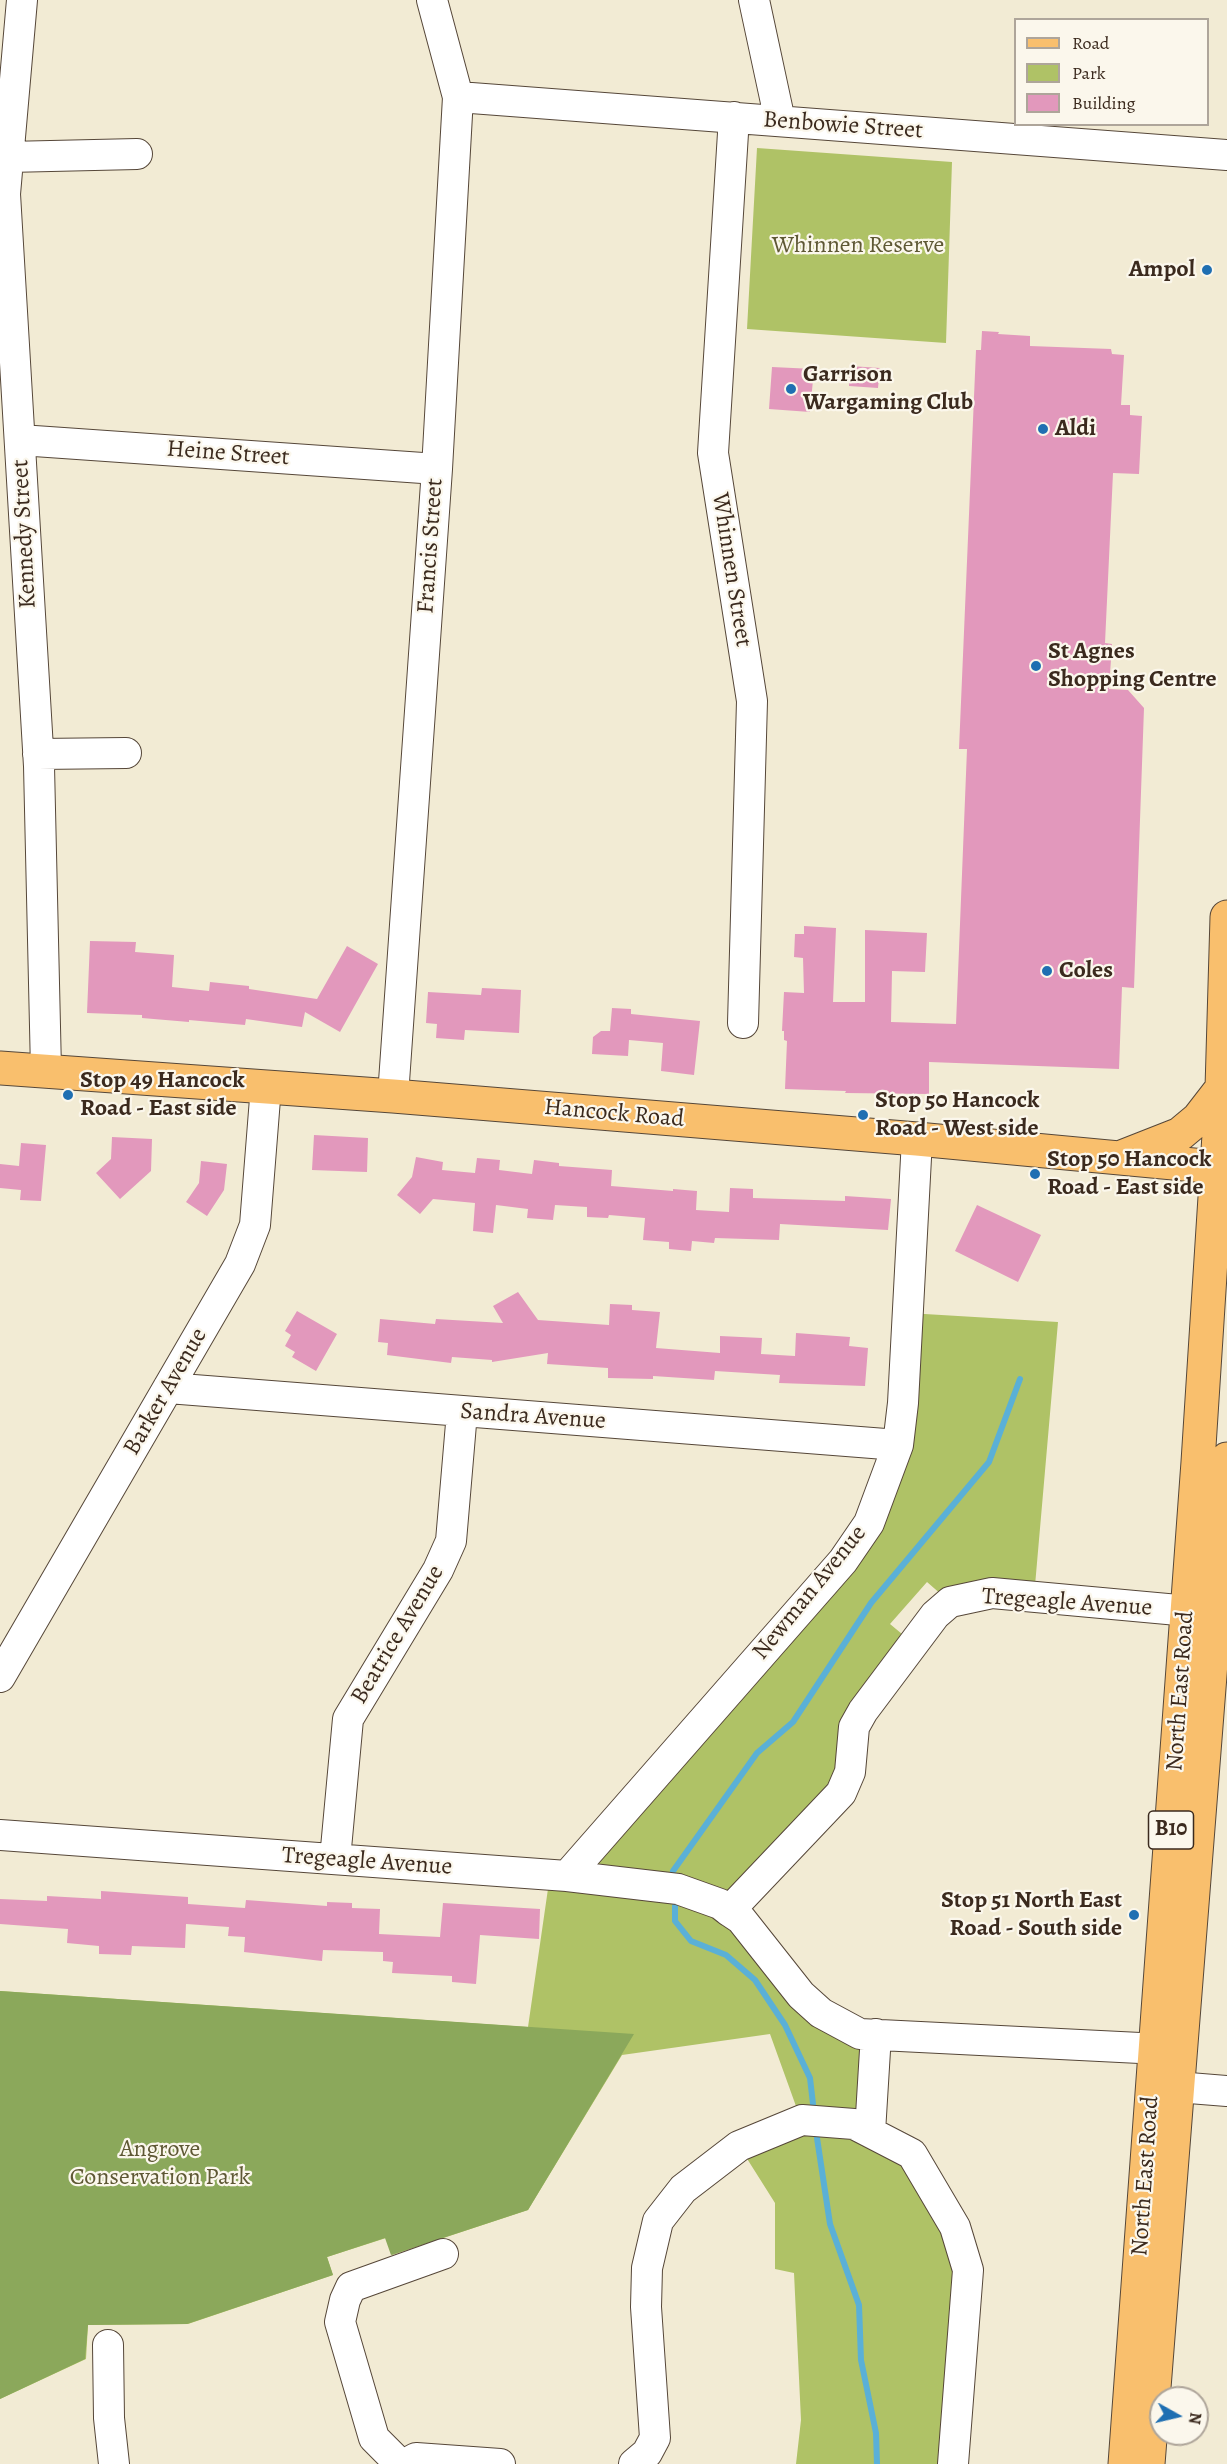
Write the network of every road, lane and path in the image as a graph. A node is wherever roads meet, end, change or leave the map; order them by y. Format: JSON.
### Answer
{"nodes":[{"id":1,"x":432,"y":0,"type":"edge"},
{"id":2,"x":754,"y":0,"type":"edge"},
{"id":3,"x":14,"y":10,"type":"edge"},
{"id":4,"x":458,"y":97,"type":"junction"},
{"id":5,"x":734,"y":117,"type":"junction"},
{"id":6,"x":780,"y":121,"type":"junction"},
{"id":7,"x":137,"y":154,"type":"dead end"},
{"id":8,"x":1227,"y":155,"type":"edge"},
{"id":9,"x":8,"y":157,"type":"junction"},
{"id":10,"x":20,"y":440,"type":"junction"},
{"id":11,"x":437,"y":469,"type":"junction"},
{"id":12,"x":126,"y":753,"type":"dead end"},
{"id":13,"x":38,"y":754,"type":"junction"},
{"id":14,"x":1227,"y":918,"type":"edge"},
{"id":15,"x":743,"y":1023,"type":"dead end"},
{"id":16,"x":0,"y":1068,"type":"edge"},
{"id":17,"x":46,"y":1070,"type":"junction"},
{"id":18,"x":266,"y":1086,"type":"junction"},
{"id":19,"x":1221,"y":1088,"type":"junction"},
{"id":20,"x":393,"y":1096,"type":"junction"},
{"id":21,"x":917,"y":1139,"type":"junction"},
{"id":22,"x":1114,"y":1159,"type":"junction"},
{"id":23,"x":1222,"y":1168,"type":"edge"},
{"id":24,"x":168,"y":1388,"type":"junction"},
{"id":25,"x":462,"y":1412,"type":"junction"},
{"id":26,"x":898,"y":1445,"type":"junction"},
{"id":27,"x":1220,"y":1462,"type":"edge"},
{"id":28,"x":1200,"y":1612,"type":"junction"},
{"id":29,"x":0,"y":1677,"type":"edge"},
{"id":30,"x":0,"y":1835,"type":"edge"},
{"id":31,"x":334,"y":1859,"type":"junction"},
{"id":32,"x":567,"y":1876,"type":"junction"},
{"id":33,"x":729,"y":1911,"type":"junction"},
{"id":34,"x":876,"y":2034,"type":"junction"},
{"id":35,"x":1167,"y":2050,"type":"junction"},
{"id":36,"x":1165,"y":2086,"type":"junction"},
{"id":37,"x":1227,"y":2091,"type":"edge"},
{"id":38,"x":870,"y":2132,"type":"junction"},
{"id":39,"x":443,"y":2253,"type":"dead end"},
{"id":40,"x":108,"y":2345,"type":"dead end"},
{"id":41,"x":644,"y":2460,"type":"edge"},
{"id":42,"x":114,"y":2464,"type":"edge"},
{"id":43,"x":402,"y":2464,"type":"edge"},
{"id":44,"x":500,"y":2464,"type":"edge"},
{"id":45,"x":953,"y":2464,"type":"edge"},
{"id":46,"x":1125,"y":2464,"type":"edge"},
{"id":47,"x":1148,"y":2464,"type":"edge"}],
"edges":[{"from":1,"to":4,"type":"street","name":"Francis Street"},
{"from":2,"to":6,"type":"street"},
{"from":3,"to":9,"type":"street","name":"Kennedy Street"},
{"from":4,"to":5,"type":"street","name":"Benbowie Street"},
{"from":4,"to":11,"type":"street","name":"Francis Street"},
{"from":5,"to":6,"type":"street","name":"Benbowie Street"},
{"from":5,"to":15,"type":"street","name":"Whinnen Street"},
{"from":6,"to":8,"type":"street","name":"Benbowie Street"},
{"from":7,"to":9,"type":"street"},
{"from":9,"to":10,"type":"street","name":"Kennedy Street"},
{"from":10,"to":11,"type":"street","name":"Heine Street"},
{"from":10,"to":13,"type":"street","name":"Kennedy Street"},
{"from":11,"to":20,"type":"street","name":"Francis Street"},
{"from":12,"to":13,"type":"street"},
{"from":13,"to":17,"type":"street","name":"Kennedy Street"},
{"from":14,"to":19,"type":"main road","name":"North East Road"},
{"from":16,"to":17,"type":"main road","name":"Hancock Road"},
{"from":17,"to":18,"type":"main road","name":"Hancock Road"},
{"from":18,"to":20,"type":"main road","name":"Hancock Road"},
{"from":18,"to":24,"type":"street","name":"Barker Avenue"},
{"from":19,"to":22,"type":"main road"},
{"from":19,"to":23,"type":"main road","name":"North East Road"},
{"from":20,"to":21,"type":"main road","name":"Hancock Road"},
{"from":21,"to":22,"type":"main road","name":"Hancock Road"},
{"from":21,"to":26,"type":"street","name":"Newman Avenue"},
{"from":22,"to":23,"type":"main road","name":"Hancock Road"},
{"from":23,"to":27,"type":"main road","name":"North East Road","number":"B10"},
{"from":24,"to":25,"type":"street","name":"Sandra Avenue"},
{"from":24,"to":29,"type":"street","name":"Barker Avenue"},
{"from":25,"to":26,"type":"street","name":"Sandra Avenue"},
{"from":25,"to":31,"type":"street","name":"Beatrice Avenue"},
{"from":26,"to":32,"type":"street","name":"Newman Avenue"},
{"from":27,"to":28,"type":"main road","name":"North East Road","number":"B10"},
{"from":28,"to":33,"type":"street","name":"Tregeagle Avenue"},
{"from":28,"to":35,"type":"main road","name":"North East Road","number":"B10"},
{"from":30,"to":31,"type":"street","name":"Tregeagle Avenue"},
{"from":31,"to":32,"type":"street","name":"Tregeagle Avenue"},
{"from":32,"to":33,"type":"street","name":"Tregeagle Avenue"},
{"from":33,"to":34,"type":"street","name":"Tregeagle Avenue"},
{"from":34,"to":35,"type":"street","name":"Tregeagle Avenue"},
{"from":34,"to":38,"type":"street"},
{"from":35,"to":36,"type":"main road","name":"North East Road","number":"B10"},
{"from":36,"to":37,"type":"street"},
{"from":36,"to":46,"type":"main road","name":"North East Road","number":"B10"},
{"from":36,"to":47,"type":"main road","name":"North East Road","number":"B10"},
{"from":38,"to":41,"type":"street"},
{"from":38,"to":45,"type":"street"},
{"from":39,"to":43,"type":"street"},
{"from":40,"to":42,"type":"street"},
{"from":43,"to":44,"type":"street"}]}
